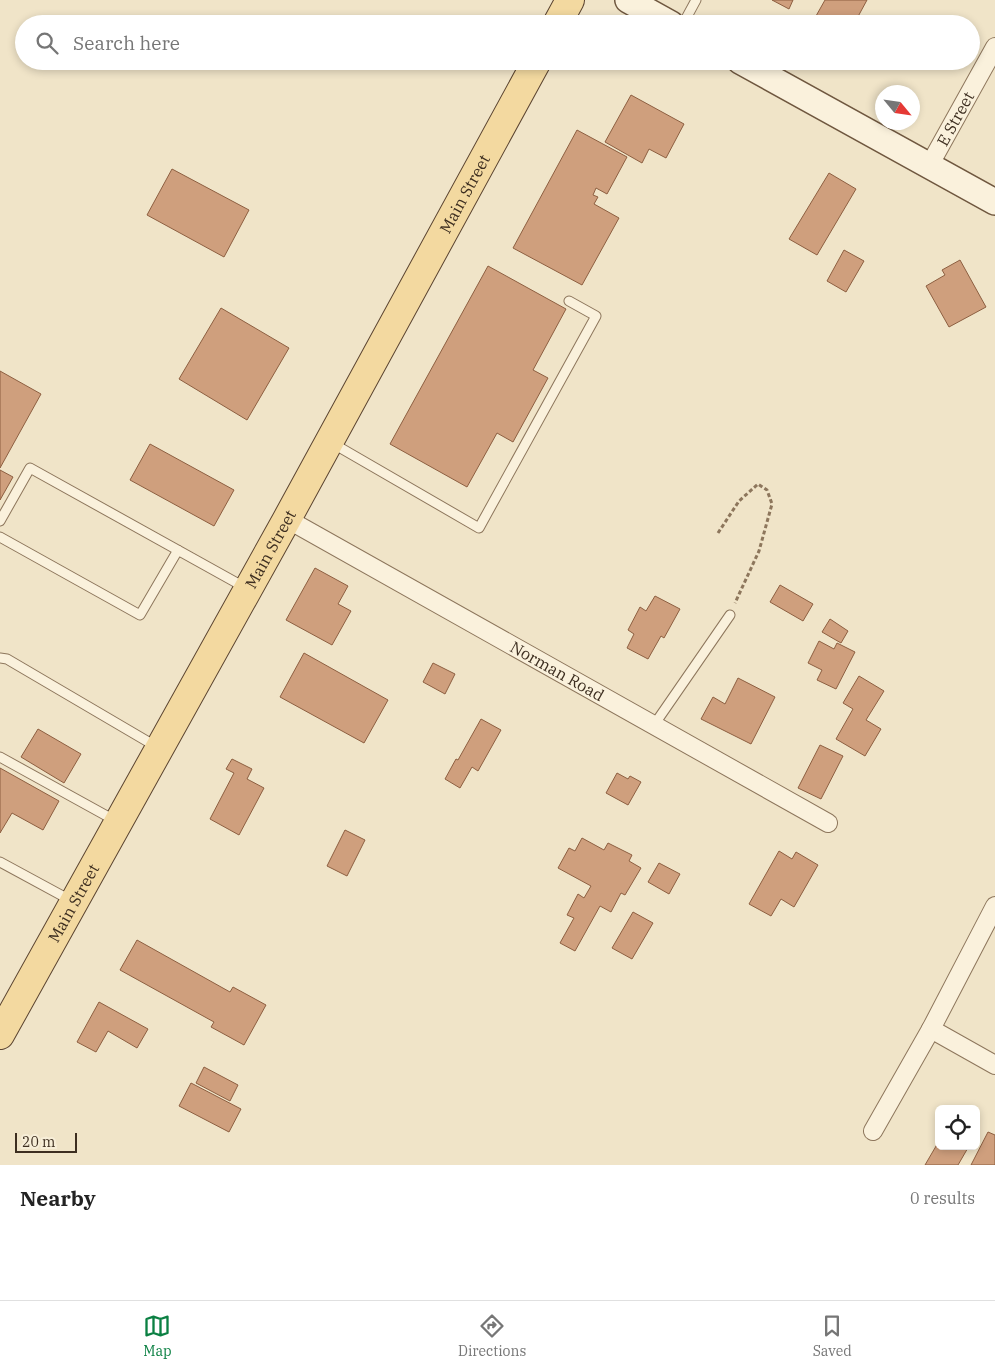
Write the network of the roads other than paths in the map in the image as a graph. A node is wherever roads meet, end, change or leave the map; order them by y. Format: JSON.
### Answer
{"nodes":[{"id":1,"x":570,"y":0,"type":"edge"},
{"id":2,"x":628,"y":0,"type":"edge"},
{"id":3,"x":696,"y":0,"type":"edge"},
{"id":4,"x":562,"y":15,"type":"edge"},
{"id":5,"x":655,"y":15,"type":"edge"},
{"id":6,"x":688,"y":15,"type":"edge"},
{"id":7,"x":995,"y":47,"type":"edge"},
{"id":8,"x":532,"y":70,"type":"edge"},
{"id":9,"x":756,"y":70,"type":"edge"},
{"id":10,"x":929,"y":166,"type":"junction"},
{"id":11,"x":995,"y":202,"type":"edge"},
{"id":12,"x":569,"y":301,"type":"dead end"},
{"id":13,"x":330,"y":442,"type":"junction"},
{"id":14,"x":287,"y":520,"type":"junction"},
{"id":15,"x":0,"y":521,"type":"edge"},
{"id":16,"x":0,"y":537,"type":"edge"},
{"id":17,"x":178,"y":550,"type":"junction"},
{"id":18,"x":248,"y":590,"type":"junction"},
{"id":19,"x":730,"y":615,"type":"road end"},
{"id":20,"x":0,"y":658,"type":"edge"},
{"id":21,"x":654,"y":725,"type":"junction"},
{"id":22,"x":160,"y":748,"type":"junction"},
{"id":23,"x":0,"y":757,"type":"edge"},
{"id":24,"x":119,"y":822,"type":"junction"},
{"id":25,"x":828,"y":823,"type":"dead end"},
{"id":26,"x":0,"y":862,"type":"edge"},
{"id":27,"x":74,"y":902,"type":"junction"},
{"id":28,"x":995,"y":906,"type":"edge"},
{"id":29,"x":931,"y":1029,"type":"junction"},
{"id":30,"x":0,"y":1035,"type":"edge"},
{"id":31,"x":995,"y":1065,"type":"edge"},
{"id":32,"x":873,"y":1132,"type":"dead end"}],
"edges":[{"from":1,"to":4,"type":"main road"},
{"from":2,"to":5,"type":"street"},
{"from":3,"to":6,"type":"lane"},
{"from":7,"to":10,"type":"street","name":"E Street"},
{"from":8,"to":13,"type":"main road","name":"Main Street"},
{"from":9,"to":10,"type":"street"},
{"from":10,"to":11,"type":"street"},
{"from":12,"to":13,"type":"lane"},
{"from":13,"to":14,"type":"main road","name":"Main Street"},
{"from":14,"to":18,"type":"main road","name":"Main Street"},
{"from":14,"to":21,"type":"street","name":"Norman Road"},
{"from":15,"to":17,"type":"lane"},
{"from":16,"to":17,"type":"lane"},
{"from":17,"to":18,"type":"lane"},
{"from":18,"to":22,"type":"main road","name":"Main Street"},
{"from":19,"to":21,"type":"lane"},
{"from":20,"to":22,"type":"lane"},
{"from":21,"to":25,"type":"street","name":"Norman Road"},
{"from":22,"to":24,"type":"main road","name":"Main Street"},
{"from":23,"to":24,"type":"lane"},
{"from":24,"to":27,"type":"main road","name":"Main Street"},
{"from":26,"to":27,"type":"lane"},
{"from":27,"to":30,"type":"main road","name":"Main Street"},
{"from":28,"to":29,"type":"street"},
{"from":29,"to":31,"type":"street"},
{"from":29,"to":32,"type":"street"}]}
